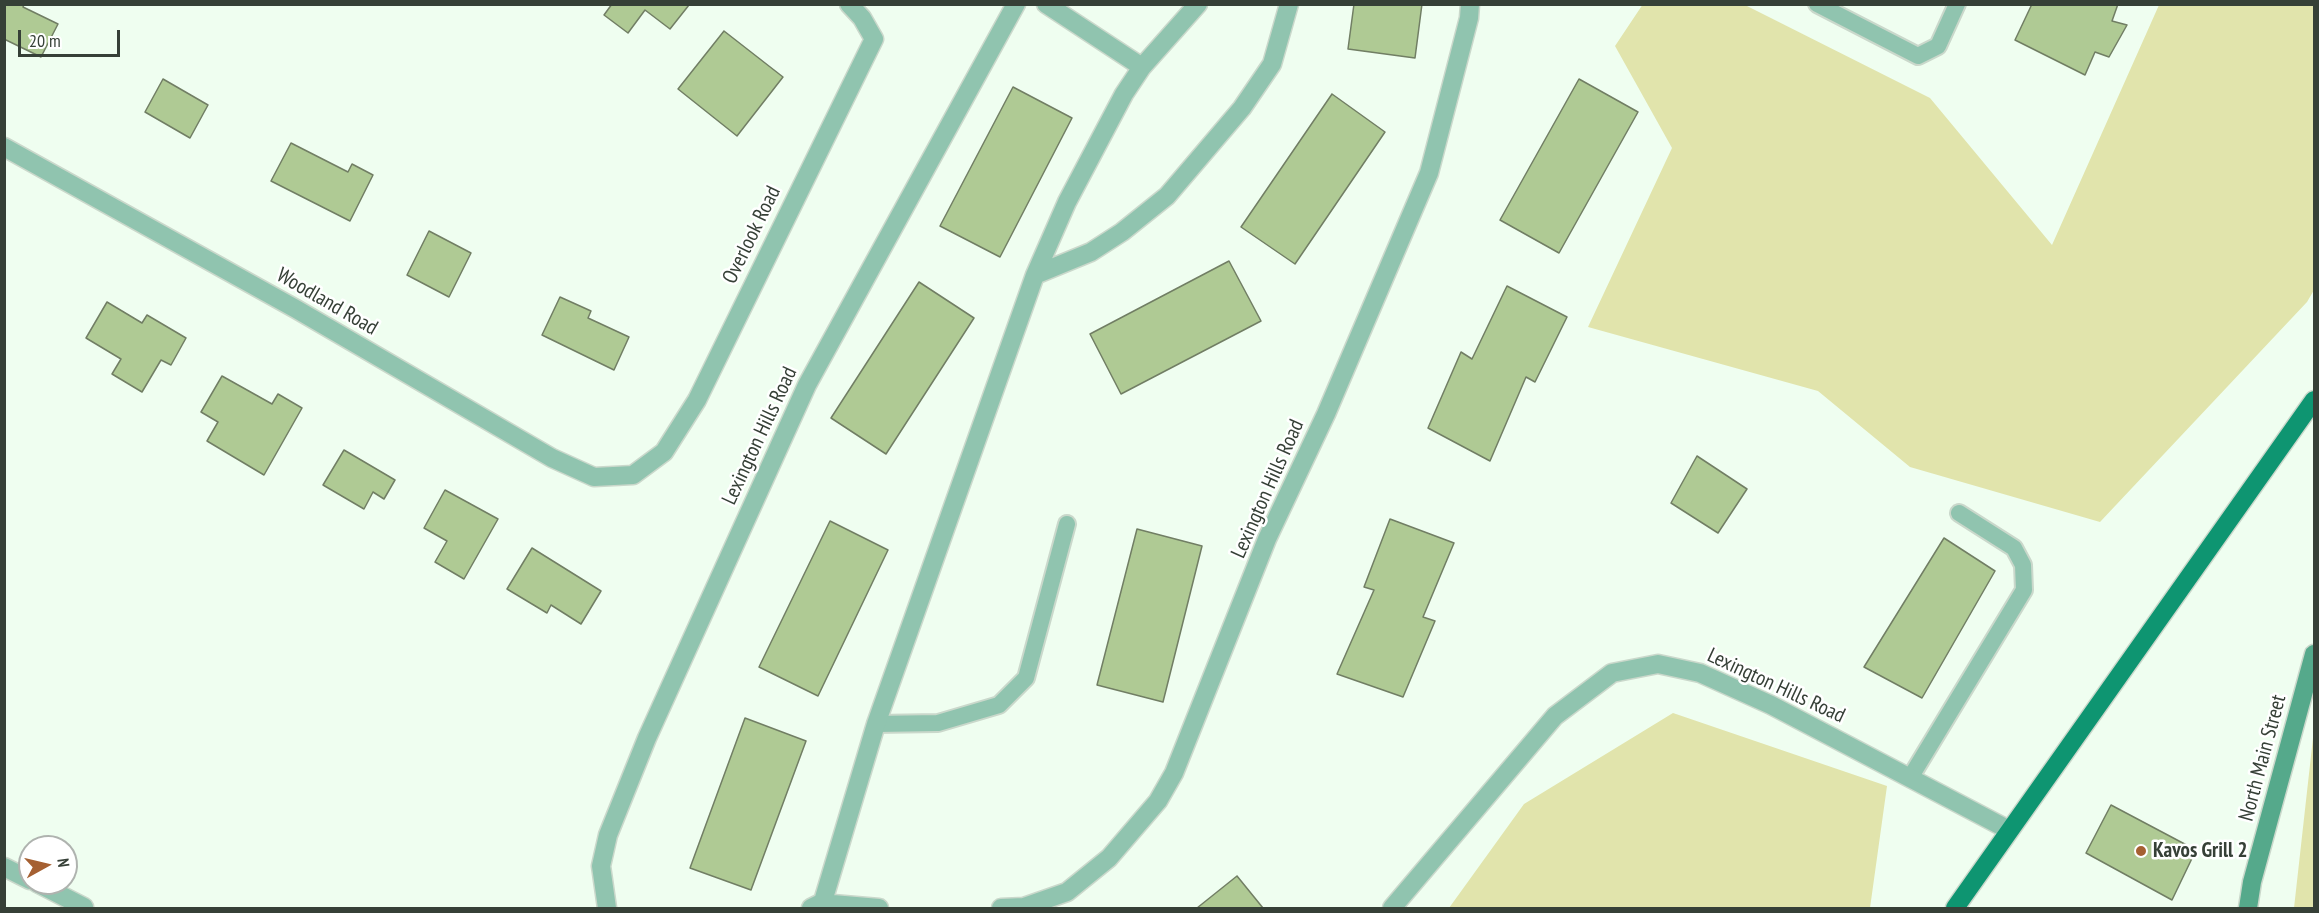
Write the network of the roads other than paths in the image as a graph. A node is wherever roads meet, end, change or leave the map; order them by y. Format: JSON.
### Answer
{"nodes":[{"id":1,"x":849,"y":4,"type":"edge"},
{"id":2,"x":1016,"y":4,"type":"edge"},
{"id":3,"x":1046,"y":4,"type":"edge"},
{"id":4,"x":1198,"y":4,"type":"edge"},
{"id":5,"x":1289,"y":4,"type":"edge"},
{"id":6,"x":1470,"y":4,"type":"edge"},
{"id":7,"x":1817,"y":4,"type":"edge"},
{"id":8,"x":1957,"y":4,"type":"edge"},
{"id":9,"x":1142,"y":67,"type":"junction"},
{"id":10,"x":4,"y":147,"type":"edge"},
{"id":11,"x":1035,"y":275,"type":"junction"},
{"id":12,"x":2314,"y":400,"type":"edge"},
{"id":13,"x":633,"y":475,"type":"joint"},
{"id":14,"x":1959,"y":513,"type":"dead end"},
{"id":15,"x":1067,"y":524,"type":"dead end"},
{"id":16,"x":2314,"y":654,"type":"edge"},
{"id":17,"x":876,"y":724,"type":"junction"},
{"id":18,"x":1910,"y":778,"type":"junction"},
{"id":19,"x":2009,"y":830,"type":"junction"},
{"id":20,"x":4,"y":867,"type":"edge"},
{"id":21,"x":18,"y":874,"type":"edge"},
{"id":22,"x":60,"y":895,"type":"edge"},
{"id":23,"x":84,"y":907,"type":"edge"},
{"id":24,"x":817,"y":907,"type":"edge"},
{"id":25,"x":607,"y":909,"type":"edge"},
{"id":26,"x":879,"y":909,"type":"edge"},
{"id":27,"x":1001,"y":909,"type":"edge"},
{"id":28,"x":1392,"y":909,"type":"edge"},
{"id":29,"x":1955,"y":909,"type":"edge"},
{"id":30,"x":2248,"y":909,"type":"edge"}],
"edges":[{"from":1,"to":13,"type":"street","name":"Overlook Road"},
{"from":2,"to":25,"type":"street","name":"Lexington Hills Road"},
{"from":3,"to":9,"type":"street"},
{"from":4,"to":9,"type":"street"},
{"from":5,"to":11,"type":"street"},
{"from":6,"to":27,"type":"street","name":"Lexington Hills Road"},
{"from":7,"to":8,"type":"lane"},
{"from":9,"to":11,"type":"street"},
{"from":10,"to":13,"type":"street","name":"Woodland Road"},
{"from":11,"to":17,"type":"street"},
{"from":12,"to":19,"type":"main road"},
{"from":14,"to":18,"type":"lane"},
{"from":15,"to":17,"type":"lane"},
{"from":16,"to":30,"type":"street","name":"North Main Street"},
{"from":17,"to":24,"type":"street"},
{"from":18,"to":19,"type":"street","name":"Lexington Hills Road"},
{"from":18,"to":28,"type":"street","name":"Lexington Hills Road"},
{"from":19,"to":29,"type":"main road"},
{"from":20,"to":21,"type":"street"},
{"from":22,"to":23,"type":"street"},
{"from":24,"to":26,"type":"street"}]}
